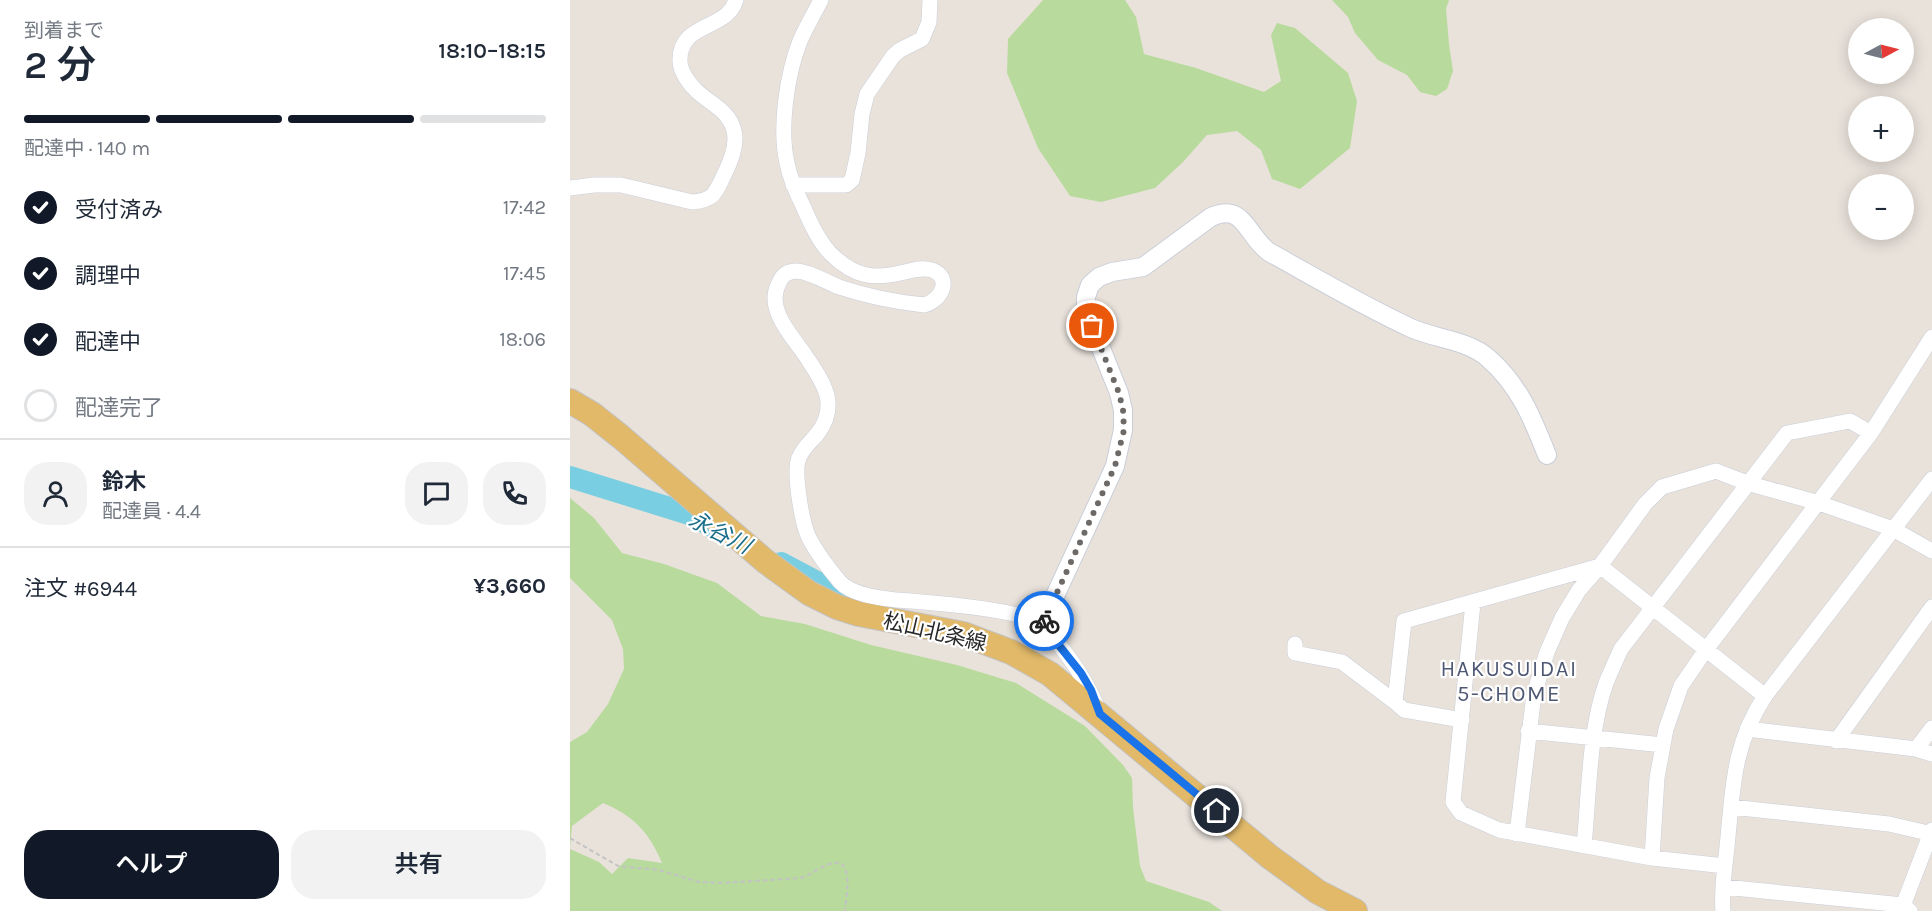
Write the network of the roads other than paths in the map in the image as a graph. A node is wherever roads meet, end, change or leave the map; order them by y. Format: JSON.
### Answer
{"nodes":[{"id":1,"x":736,"y":0,"type":"edge"},
{"id":2,"x":821,"y":0,"type":"edge"},
{"id":3,"x":930,"y":0,"type":"edge"},
{"id":4,"x":794,"y":185,"type":"junction"},
{"id":5,"x":570,"y":188,"type":"edge"},
{"id":6,"x":1931,"y":341,"type":"edge"},
{"id":7,"x":570,"y":402,"type":"edge"},
{"id":8,"x":1871,"y":433,"type":"junction"},
{"id":9,"x":1547,"y":455,"type":"dead end"},
{"id":10,"x":1932,"y":479,"type":"edge"},
{"id":11,"x":1747,"y":483,"type":"junction"},
{"id":12,"x":1819,"y":503,"type":"junction"},
{"id":13,"x":1893,"y":529,"type":"junction"},
{"id":14,"x":1932,"y":551,"type":"edge"},
{"id":15,"x":1600,"y":566,"type":"junction"},
{"id":16,"x":1473,"y":603,"type":"junction"},
{"id":17,"x":1653,"y":606,"type":"junction"},
{"id":18,"x":1932,"y":607,"type":"edge"},
{"id":19,"x":1042,"y":624,"type":"junction"},
{"id":20,"x":1295,"y":644,"type":"dead end"},
{"id":21,"x":1705,"y":651,"type":"junction"},
{"id":22,"x":1765,"y":696,"type":"junction"},
{"id":23,"x":1395,"y":702,"type":"junction"},
{"id":24,"x":1100,"y":714,"type":"junction"},
{"id":25,"x":1462,"y":720,"type":"junction"},
{"id":26,"x":1932,"y":728,"type":"edge"},
{"id":27,"x":1747,"y":729,"type":"junction"},
{"id":28,"x":1528,"y":731,"type":"junction"},
{"id":29,"x":1595,"y":738,"type":"junction"},
{"id":30,"x":1836,"y":741,"type":"junction"},
{"id":31,"x":1663,"y":745,"type":"junction"},
{"id":32,"x":1916,"y":749,"type":"junction"},
{"id":33,"x":1932,"y":754,"type":"edge"},
{"id":34,"x":1731,"y":807,"type":"junction"},
{"id":35,"x":1932,"y":832,"type":"edge"},
{"id":36,"x":1517,"y":834,"type":"junction"},
{"id":37,"x":1584,"y":846,"type":"junction"},
{"id":38,"x":1652,"y":858,"type":"junction"},
{"id":39,"x":1725,"y":866,"type":"junction"},
{"id":40,"x":1724,"y":887,"type":"junction"},
{"id":41,"x":1905,"y":909,"type":"edge"},
{"id":42,"x":1355,"y":911,"type":"edge"},
{"id":43,"x":1723,"y":911,"type":"edge"}],
"edges":[{"from":1,"to":5,"type":"street"},
{"from":2,"to":4,"type":"street"},
{"from":3,"to":4,"type":"street"},
{"from":4,"to":19,"type":"street"},
{"from":6,"to":8,"type":"street"},
{"from":7,"to":24,"type":"main road","name":"松山北条線"},
{"from":8,"to":11,"type":"street"},
{"from":8,"to":12,"type":"street"},
{"from":9,"to":19,"type":"street"},
{"from":10,"to":13,"type":"street"},
{"from":11,"to":12,"type":"street"},
{"from":11,"to":15,"type":"street"},
{"from":11,"to":17,"type":"street"},
{"from":12,"to":13,"type":"street"},
{"from":12,"to":21,"type":"street"},
{"from":13,"to":14,"type":"street"},
{"from":13,"to":22,"type":"street"},
{"from":15,"to":16,"type":"street"},
{"from":15,"to":17,"type":"street"},
{"from":15,"to":28,"type":"street"},
{"from":16,"to":23,"type":"street"},
{"from":16,"to":25,"type":"street"},
{"from":17,"to":21,"type":"street"},
{"from":17,"to":29,"type":"street"},
{"from":18,"to":30,"type":"street"},
{"from":19,"to":24,"type":"street"},
{"from":20,"to":23,"type":"street"},
{"from":21,"to":22,"type":"street"},
{"from":21,"to":31,"type":"street"},
{"from":22,"to":27,"type":"street"},
{"from":23,"to":25,"type":"street"},
{"from":24,"to":42,"type":"main road","name":"松山北条線"},
{"from":25,"to":36,"type":"street"},
{"from":26,"to":32,"type":"street"},
{"from":27,"to":30,"type":"street"},
{"from":27,"to":34,"type":"street"},
{"from":28,"to":29,"type":"street"},
{"from":28,"to":36,"type":"street"},
{"from":29,"to":31,"type":"street"},
{"from":29,"to":37,"type":"street"},
{"from":30,"to":32,"type":"street"},
{"from":31,"to":38,"type":"street"},
{"from":32,"to":33,"type":"street"},
{"from":34,"to":35,"type":"street"},
{"from":34,"to":39,"type":"street"},
{"from":35,"to":41,"type":"street"},
{"from":36,"to":37,"type":"street"},
{"from":37,"to":38,"type":"street"},
{"from":38,"to":39,"type":"street"},
{"from":39,"to":40,"type":"street"},
{"from":40,"to":41,"type":"street"},
{"from":40,"to":43,"type":"street"}]}
